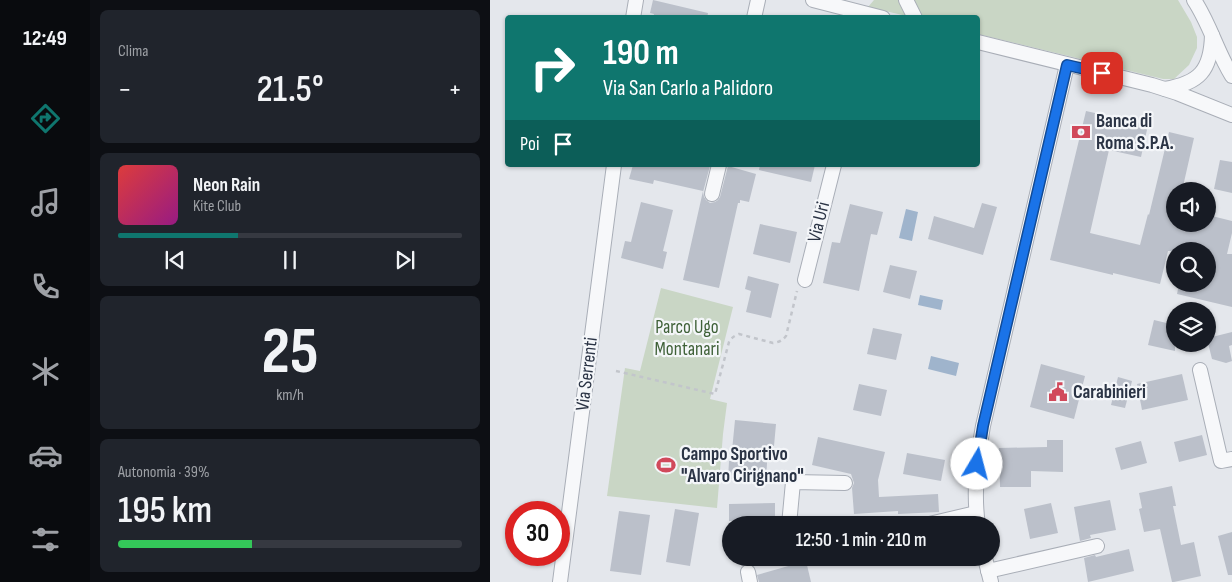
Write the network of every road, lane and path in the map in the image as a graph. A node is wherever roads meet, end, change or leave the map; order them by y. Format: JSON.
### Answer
{"nodes":[{"id":1,"x":636,"y":0,"type":"edge"},
{"id":2,"x":758,"y":0,"type":"edge"},
{"id":3,"x":813,"y":0,"type":"edge"},
{"id":4,"x":855,"y":0,"type":"edge"},
{"id":5,"x":906,"y":0,"type":"edge"},
{"id":6,"x":1194,"y":0,"type":"edge"},
{"id":7,"x":841,"y":7,"type":"junction"},
{"id":8,"x":634,"y":15,"type":"edge"},
{"id":9,"x":755,"y":15,"type":"edge"},
{"id":10,"x":871,"y":15,"type":"edge"},
{"id":11,"x":914,"y":15,"type":"edge"},
{"id":12,"x":1212,"y":34,"type":"junction"},
{"id":13,"x":980,"y":43,"type":"edge"},
{"id":14,"x":1067,"y":65,"type":"junction"},
{"id":15,"x":1232,"y":76,"type":"edge"},
{"id":16,"x":1164,"y":89,"type":"junction"},
{"id":17,"x":1232,"y":115,"type":"edge"},
{"id":18,"x":614,"y":167,"type":"edge"},
{"id":19,"x":719,"y":167,"type":"edge"},
{"id":20,"x":833,"y":167,"type":"edge"},
{"id":21,"x":712,"y":194,"type":"dead end"},
{"id":22,"x":805,"y":280,"type":"joint"},
{"id":23,"x":1200,"y":370,"type":"dead end"},
{"id":24,"x":616,"y":371,"type":"dead end"},
{"id":25,"x":1232,"y":459,"type":"edge"},
{"id":26,"x":845,"y":483,"type":"dead end"},
{"id":27,"x":789,"y":516,"type":"edge"},
{"id":28,"x":977,"y":516,"type":"edge"},
{"id":29,"x":1097,"y":546,"type":"dead end"},
{"id":30,"x":988,"y":570,"type":"edge"},
{"id":31,"x":560,"y":582,"type":"edge"}],
"edges":[{"from":1,"to":8,"type":"street"},
{"from":2,"to":9,"type":"street"},
{"from":3,"to":7,"type":"street"},
{"from":4,"to":7,"type":"street"},
{"from":5,"to":11,"type":"street"},
{"from":6,"to":12,"type":"street"},
{"from":7,"to":10,"type":"street"},
{"from":12,"to":15,"type":"street"},
{"from":12,"to":16,"type":"street"},
{"from":13,"to":14,"type":"street"},
{"from":14,"to":16,"type":"street"},
{"from":14,"to":28,"type":"street"},
{"from":16,"to":17,"type":"street"},
{"from":18,"to":31,"type":"street","name":"Via Serrenti"},
{"from":19,"to":21,"type":"street"},
{"from":20,"to":22,"type":"street","name":"Via Uri"},
{"from":22,"to":24,"type":"path"},
{"from":23,"to":25,"type":"street"},
{"from":26,"to":27,"type":"street"},
{"from":29,"to":30,"type":"street"}]}
